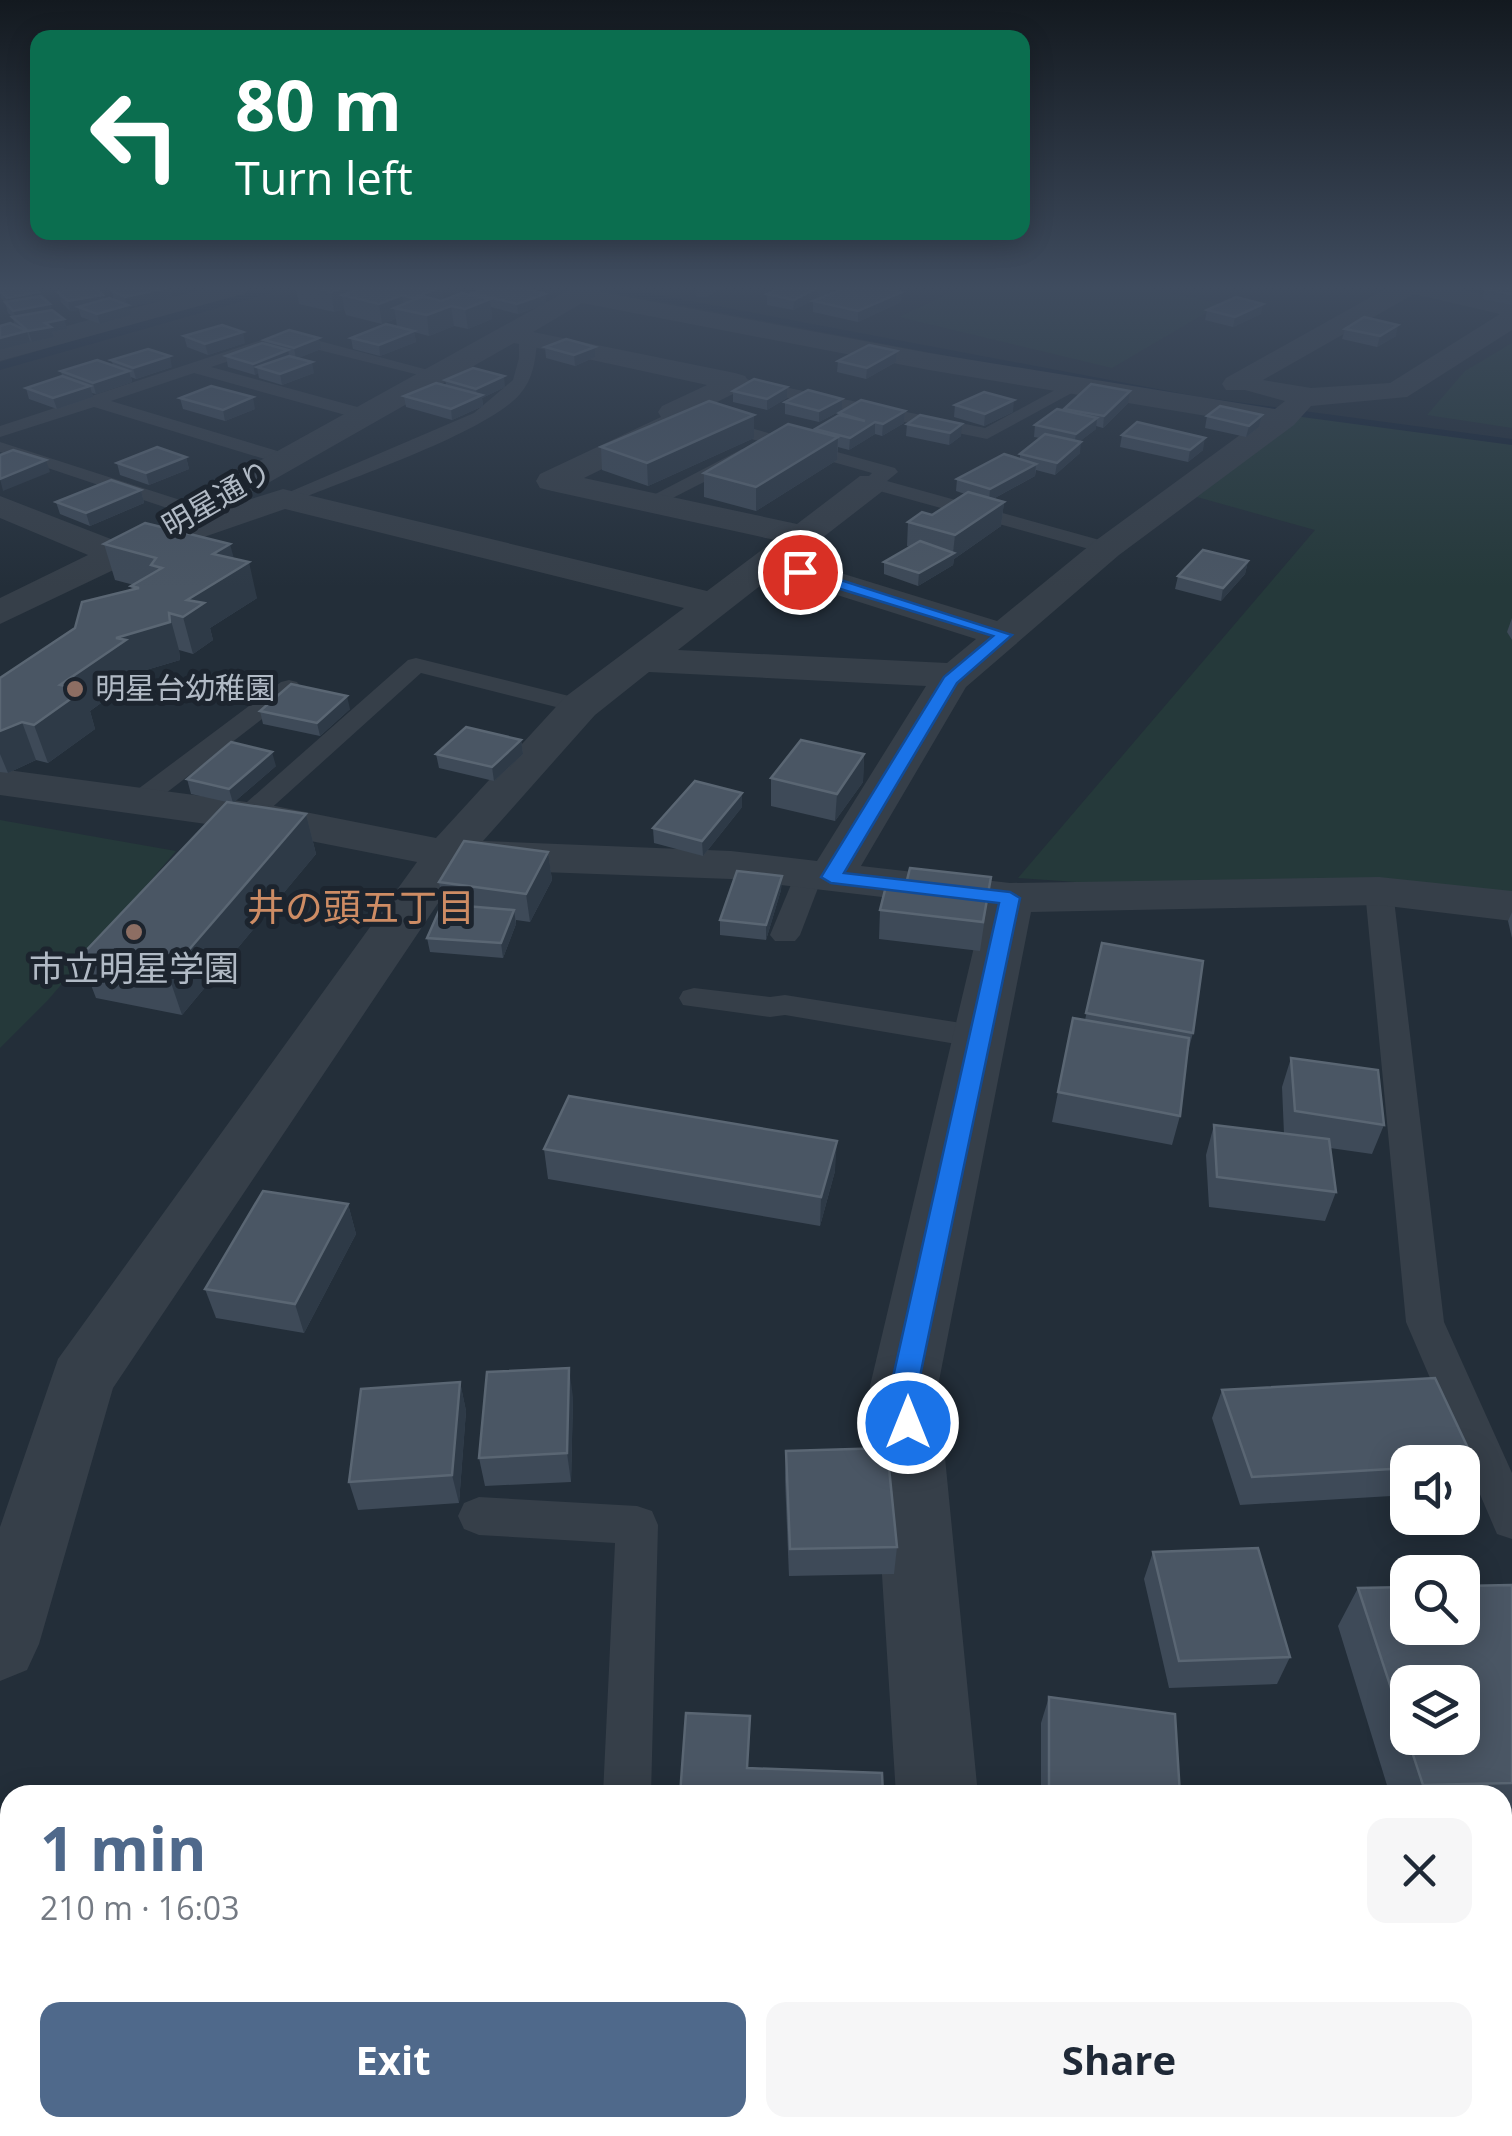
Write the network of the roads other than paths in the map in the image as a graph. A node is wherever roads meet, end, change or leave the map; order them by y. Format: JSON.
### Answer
{"nodes":[{"id":1,"x":134,"y":388,"type":"edge"},
{"id":2,"x":266,"y":388,"type":"edge"},
{"id":3,"x":412,"y":388,"type":"edge"},
{"id":4,"x":516,"y":388,"type":"edge"},
{"id":5,"x":723,"y":388,"type":"edge"},
{"id":6,"x":762,"y":388,"type":"edge"},
{"id":7,"x":1072,"y":388,"type":"joint"},
{"id":8,"x":1245,"y":388,"type":"edge"},
{"id":9,"x":1402,"y":388,"type":"edge"},
{"id":10,"x":94,"y":401,"type":"junction"},
{"id":11,"x":1296,"y":408,"type":"junction"},
{"id":12,"x":366,"y":415,"type":"junction"},
{"id":13,"x":687,"y":416,"type":"junction"},
{"id":14,"x":0,"y":432,"type":"edge"},
{"id":15,"x":772,"y":439,"type":"junction"},
{"id":16,"x":0,"y":446,"type":"edge"},
{"id":17,"x":284,"y":460,"type":"junction"},
{"id":18,"x":872,"y":483,"type":"junction"},
{"id":19,"x":283,"y":499,"type":"junction"},
{"id":20,"x":650,"y":502,"type":"junction"},
{"id":21,"x":0,"y":506,"type":"edge"},
{"id":22,"x":195,"y":511,"type":"junction"},
{"id":23,"x":801,"y":536,"type":"junction"},
{"id":24,"x":1107,"y":548,"type":"junction"},
{"id":25,"x":119,"y":555,"type":"junction"},
{"id":26,"x":766,"y":561,"type":"junction"},
{"id":27,"x":712,"y":604,"type":"junction"},
{"id":28,"x":0,"y":614,"type":"edge"},
{"id":29,"x":1004,"y":635,"type":"junction"},
{"id":30,"x":644,"y":660,"type":"junction"},
{"id":31,"x":956,"y":675,"type":"junction"},
{"id":32,"x":289,"y":687,"type":"edge"},
{"id":33,"x":580,"y":706,"type":"junction"},
{"id":34,"x":0,"y":782,"type":"edge"},
{"id":35,"x":139,"y":802,"type":"junction"},
{"id":36,"x":247,"y":816,"type":"junction"},
{"id":37,"x":446,"y":854,"type":"junction"},
{"id":38,"x":820,"y":876,"type":"junction"},
{"id":39,"x":1379,"y":892,"type":"junction"},
{"id":40,"x":1010,"y":898,"type":"junction"},
{"id":41,"x":1512,"y":906,"type":"edge"},
{"id":42,"x":785,"y":935,"type":"dead end"},
{"id":43,"x":694,"y":998,"type":"dead end"},
{"id":44,"x":980,"y":1037,"type":"junction"},
{"id":45,"x":479,"y":1516,"type":"dead end"},
{"id":46,"x":1512,"y":1520,"type":"edge"},
{"id":47,"x":0,"y":1644,"type":"edge"},
{"id":48,"x":627,"y":1785,"type":"edge"},
{"id":49,"x":936,"y":1785,"type":"edge"}],
"edges":[{"from":1,"to":10,"type":"lane"},
{"from":2,"to":12,"type":"lane"},
{"from":3,"to":12,"type":"street","name":"明星通り"},
{"from":4,"to":19,"type":"lane"},
{"from":5,"to":13,"type":"street"},
{"from":6,"to":7,"type":"lane"},
{"from":7,"to":11,"type":"street"},
{"from":8,"to":11,"type":"street"},
{"from":9,"to":11,"type":"street"},
{"from":10,"to":14,"type":"lane"},
{"from":10,"to":17,"type":"lane"},
{"from":11,"to":24,"type":"street"},
{"from":12,"to":17,"type":"street","name":"明星通り"},
{"from":13,"to":15,"type":"lane"},
{"from":13,"to":20,"type":"street"},
{"from":15,"to":18,"type":"lane"},
{"from":15,"to":20,"type":"lane"},
{"from":16,"to":22,"type":"lane"},
{"from":17,"to":22,"type":"street","name":"明星通り"},
{"from":18,"to":23,"type":"street"},
{"from":18,"to":24,"type":"lane"},
{"from":19,"to":25,"type":"street"},
{"from":19,"to":27,"type":"street"},
{"from":20,"to":23,"type":"street"},
{"from":21,"to":25,"type":"street"},
{"from":22,"to":25,"type":"street","name":"明星通り"},
{"from":23,"to":26,"type":"street"},
{"from":24,"to":29,"type":"street"},
{"from":25,"to":28,"type":"street","name":"明星通り"},
{"from":26,"to":27,"type":"street"},
{"from":26,"to":29,"type":"street"},
{"from":27,"to":30,"type":"street"},
{"from":29,"to":31,"type":"street"},
{"from":30,"to":31,"type":"street"},
{"from":30,"to":33,"type":"street"},
{"from":31,"to":38,"type":"street"},
{"from":32,"to":35,"type":"lane"},
{"from":33,"to":36,"type":"lane"},
{"from":33,"to":37,"type":"street"},
{"from":34,"to":35,"type":"street"},
{"from":35,"to":36,"type":"street"},
{"from":36,"to":37,"type":"street"},
{"from":37,"to":38,"type":"street"},
{"from":37,"to":47,"type":"street"},
{"from":38,"to":40,"type":"street"},
{"from":38,"to":42,"type":"lane"},
{"from":39,"to":40,"type":"street"},
{"from":39,"to":41,"type":"street"},
{"from":39,"to":46,"type":"lane"},
{"from":40,"to":44,"type":"street"},
{"from":43,"to":44,"type":"lane"},
{"from":44,"to":49,"type":"street"},
{"from":45,"to":48,"type":"lane"}]}
